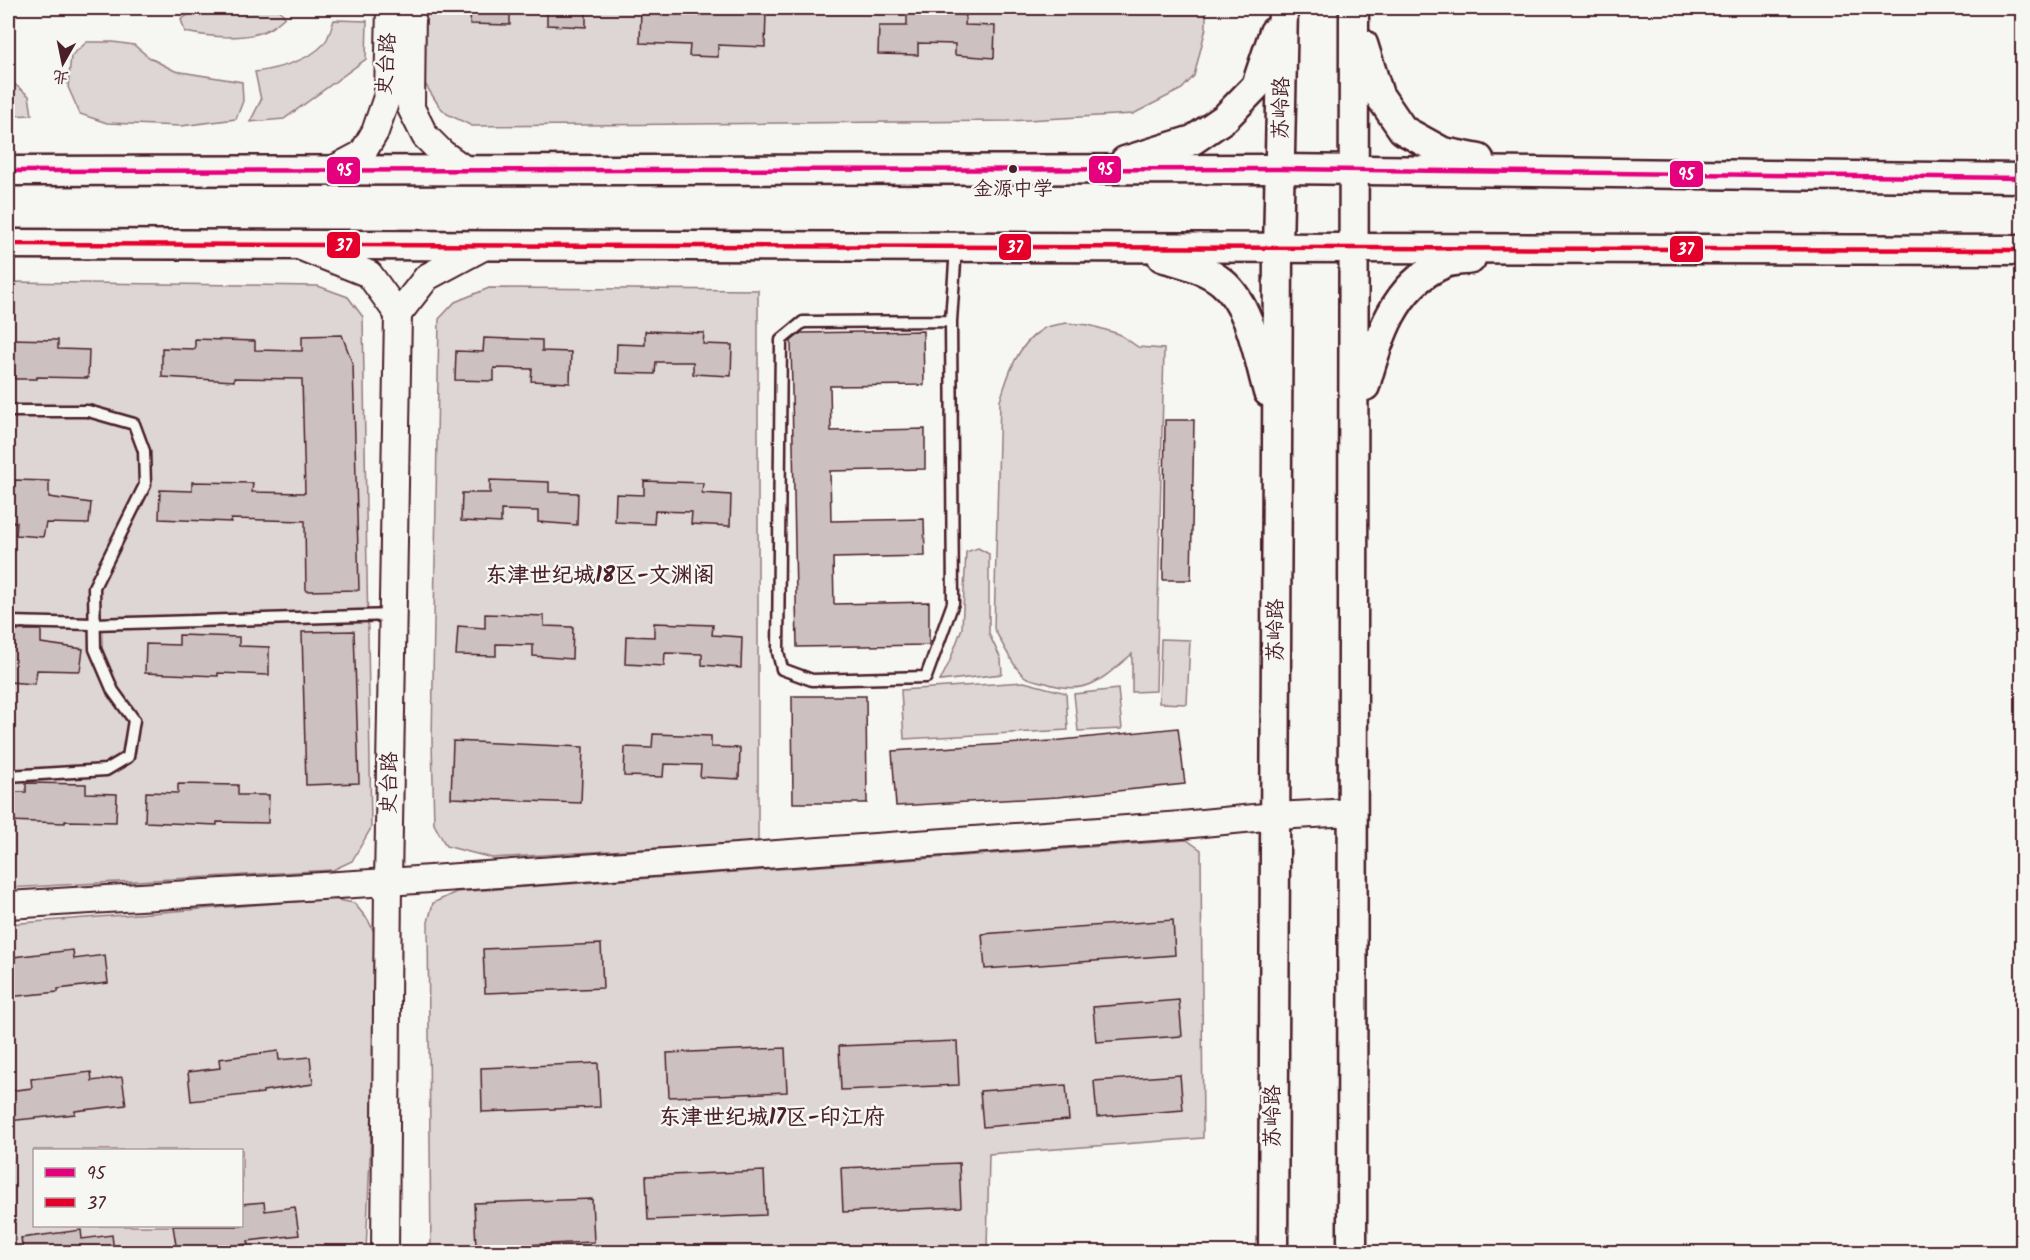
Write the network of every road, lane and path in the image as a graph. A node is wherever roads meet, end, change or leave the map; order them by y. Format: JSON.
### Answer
{"nodes":[{"id":1,"x":390,"y":8,"type":"edge"},
{"id":2,"x":412,"y":8,"type":"edge"},
{"id":3,"x":1283,"y":8,"type":"edge"},
{"id":4,"x":1354,"y":12,"type":"edge"},
{"id":5,"x":1281,"y":169,"type":"junction"},
{"id":6,"x":466,"y":170,"type":"junction"},
{"id":7,"x":1098,"y":170,"type":"junction"},
{"id":8,"x":1354,"y":170,"type":"junction"},
{"id":9,"x":8,"y":171,"type":"edge"},
{"id":10,"x":332,"y":171,"type":"junction"},
{"id":11,"x":1545,"y":173,"type":"junction"},
{"id":12,"x":2022,"y":178,"type":"edge"},
{"id":13,"x":8,"y":244,"type":"edge"},
{"id":14,"x":295,"y":245,"type":"junction"},
{"id":15,"x":485,"y":246,"type":"junction"},
{"id":16,"x":956,"y":248,"type":"junction"},
{"id":17,"x":1115,"y":248,"type":"junction"},
{"id":18,"x":1355,"y":248,"type":"junction"},
{"id":19,"x":1547,"y":249,"type":"junction"},
{"id":20,"x":1278,"y":250,"type":"junction"},
{"id":21,"x":2022,"y":250,"type":"edge"},
{"id":22,"x":398,"y":314,"type":"junction"},
{"id":23,"x":951,"y":321,"type":"junction"},
{"id":24,"x":8,"y":411,"type":"edge"},
{"id":25,"x":1277,"y":422,"type":"junction"},
{"id":26,"x":1354,"y":423,"type":"junction"},
{"id":27,"x":393,"y":615,"type":"junction"},
{"id":28,"x":8,"y":622,"type":"edge"},
{"id":29,"x":94,"y":624,"type":"junction"},
{"id":30,"x":8,"y":776,"type":"edge"},
{"id":31,"x":1353,"y":812,"type":"junction"},
{"id":32,"x":1275,"y":816,"type":"junction"},
{"id":33,"x":388,"y":882,"type":"junction"},
{"id":34,"x":8,"y":905,"type":"edge"},
{"id":35,"x":385,"y":1252,"type":"edge"},
{"id":36,"x":1273,"y":1252,"type":"edge"},
{"id":37,"x":1352,"y":1252,"type":"edge"}],
"edges":[{"from":1,"to":10,"type":"street","name":"史台路"},
{"from":2,"to":6,"type":"street","name":"史台路"},
{"from":3,"to":5,"type":"main road","name":"苏岭路"},
{"from":3,"to":7,"type":"main road"},
{"from":4,"to":8,"type":"main road"},
{"from":4,"to":11,"type":"main road"},
{"from":5,"to":7,"type":"main road"},
{"from":5,"to":8,"type":"main road"},
{"from":5,"to":20,"type":"main road","name":"苏岭路"},
{"from":6,"to":7,"type":"main road"},
{"from":6,"to":10,"type":"main road"},
{"from":8,"to":11,"type":"main road"},
{"from":8,"to":18,"type":"main road"},
{"from":9,"to":10,"type":"main road"},
{"from":11,"to":12,"type":"main road"},
{"from":13,"to":14,"type":"main road"},
{"from":14,"to":15,"type":"main road"},
{"from":14,"to":22,"type":"street"},
{"from":15,"to":16,"type":"main road"},
{"from":15,"to":22,"type":"street"},
{"from":16,"to":17,"type":"main road"},
{"from":16,"to":23,"type":"lane"},
{"from":17,"to":20,"type":"main road"},
{"from":17,"to":25,"type":"main road"},
{"from":18,"to":19,"type":"main road"},
{"from":18,"to":20,"type":"main road"},
{"from":18,"to":26,"type":"main road"},
{"from":19,"to":21,"type":"main road"},
{"from":19,"to":26,"type":"main road"},
{"from":20,"to":25,"type":"main road","name":"苏岭路"},
{"from":22,"to":27,"type":"street","name":"史台路"},
{"from":23,"to":23,"type":"lane"},
{"from":24,"to":29,"type":"lane"},
{"from":25,"to":32,"type":"main road","name":"苏岭路"},
{"from":26,"to":31,"type":"main road"},
{"from":27,"to":29,"type":"lane"},
{"from":27,"to":33,"type":"street","name":"史台路"},
{"from":28,"to":29,"type":"lane"},
{"from":29,"to":30,"type":"lane"},
{"from":31,"to":32,"type":"street"},
{"from":31,"to":37,"type":"main road"},
{"from":32,"to":33,"type":"street"},
{"from":32,"to":36,"type":"main road","name":"苏岭路"},
{"from":33,"to":34,"type":"street"},
{"from":33,"to":35,"type":"street","name":"史台路"}]}
